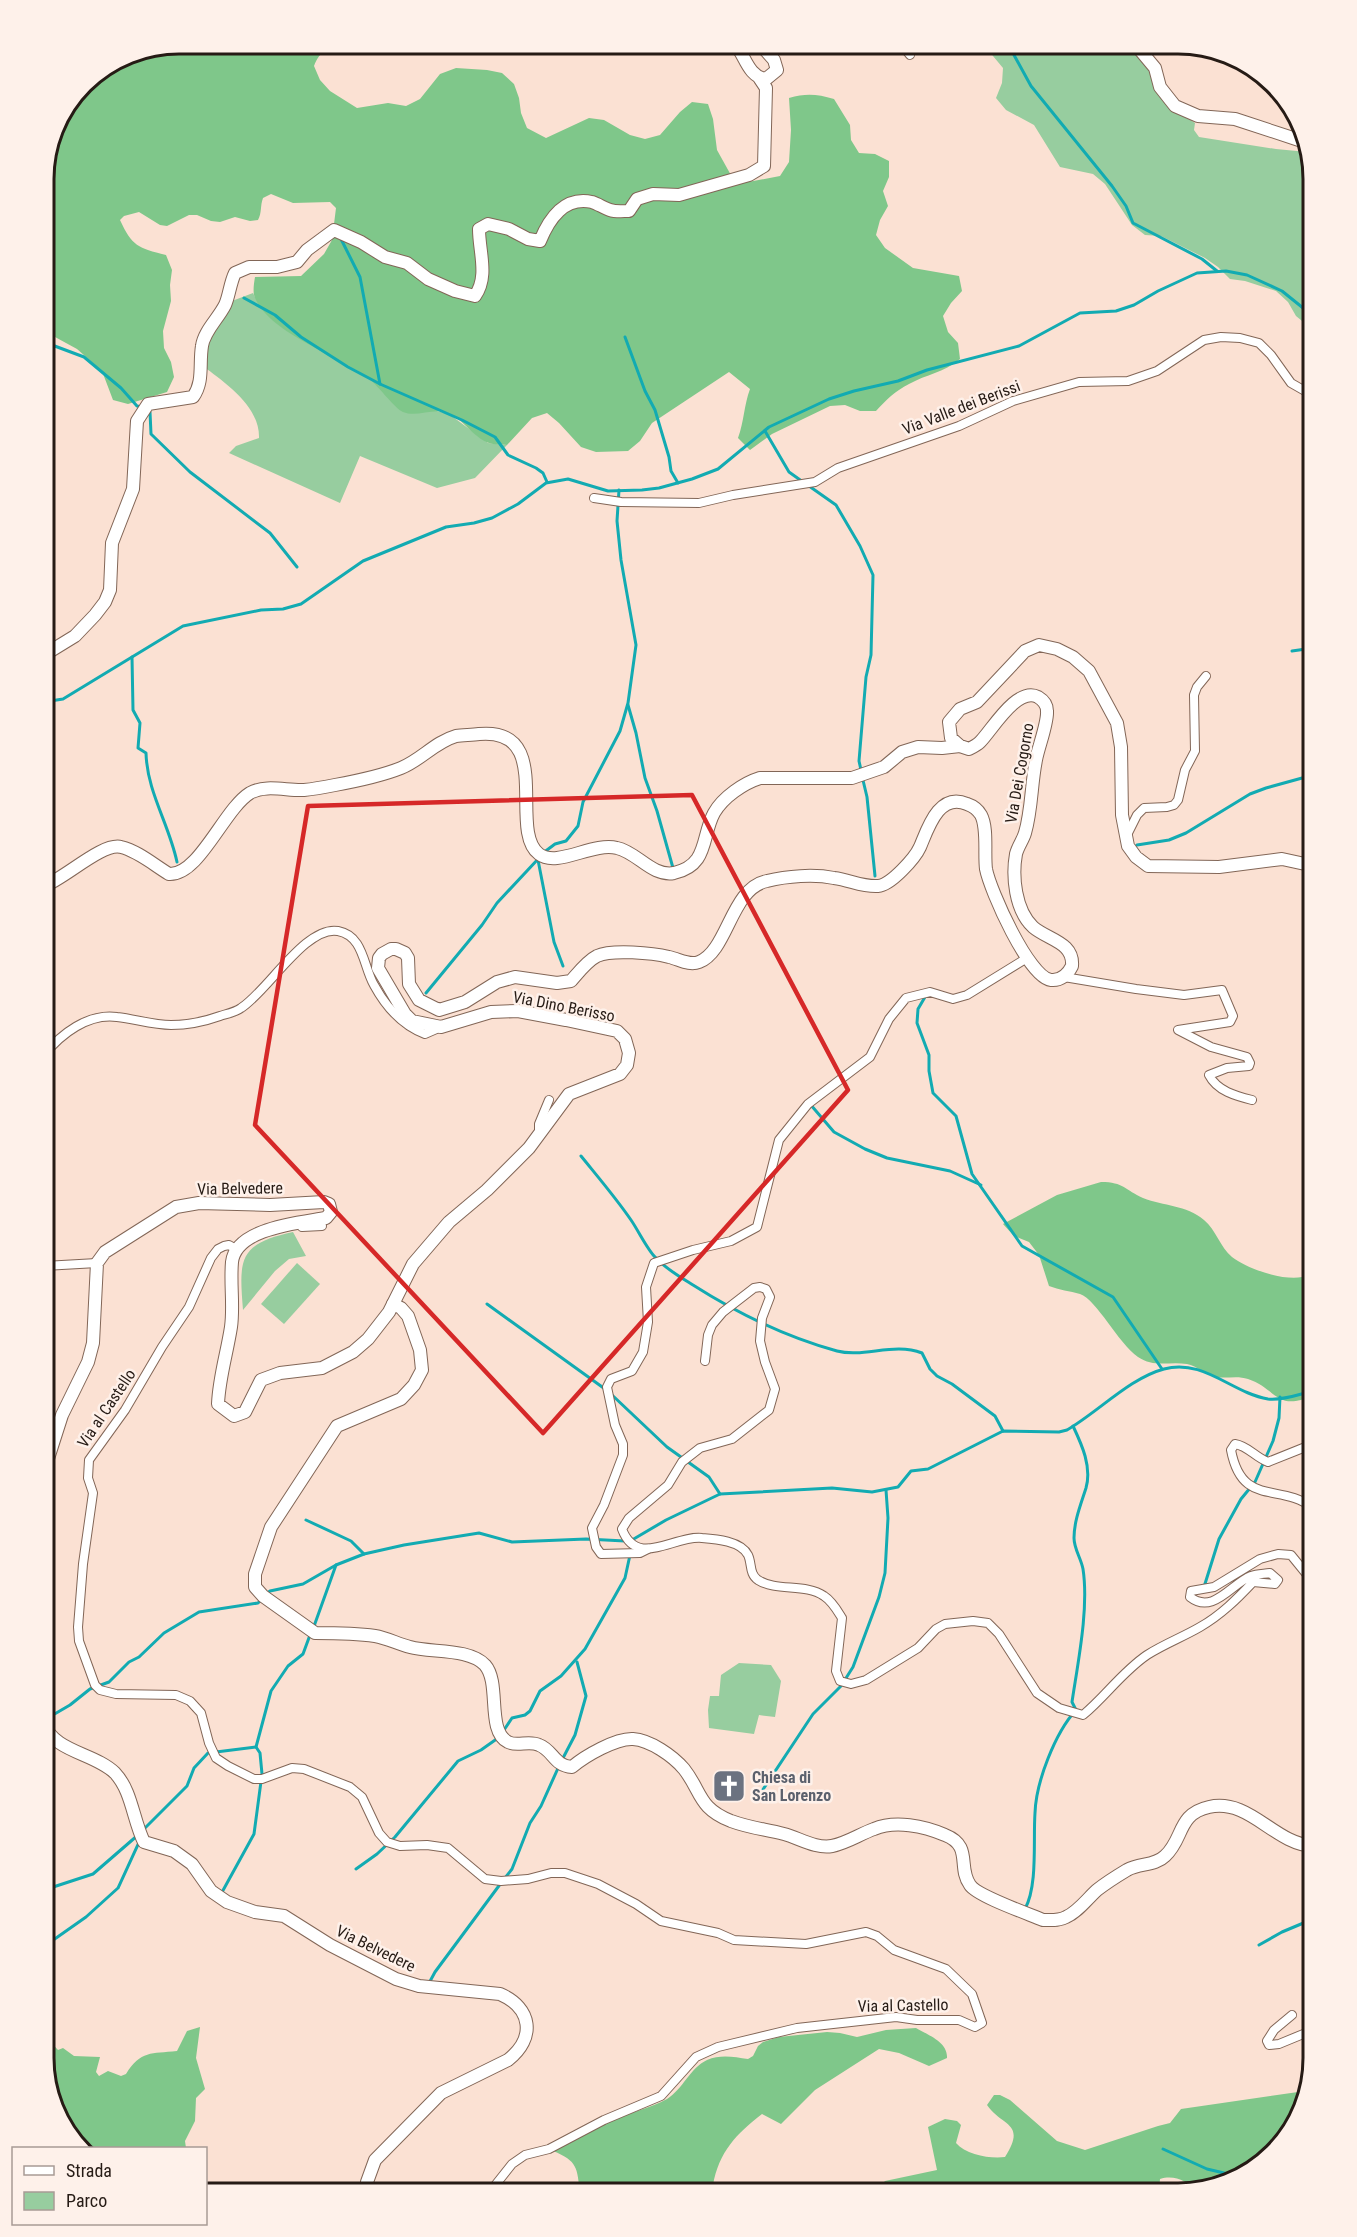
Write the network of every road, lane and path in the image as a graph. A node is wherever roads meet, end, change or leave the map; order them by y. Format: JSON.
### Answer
{"nodes":[{"id":1,"x":741,"y":54,"type":"edge"},
{"id":2,"x":769,"y":54,"type":"edge"},
{"id":3,"x":1143,"y":54,"type":"edge"},
{"id":4,"x":760,"y":78,"type":"junction"},
{"id":5,"x":1296,"y":139,"type":"edge"},
{"id":6,"x":1303,"y":390,"type":"edge"},
{"id":7,"x":594,"y":498,"type":"dead end"},
{"id":8,"x":54,"y":649,"type":"edge"},
{"id":9,"x":1206,"y":676,"type":"dead end"},
{"id":10,"x":960,"y":746,"type":"junction"},
{"id":11,"x":938,"y":812,"type":"joint"},
{"id":12,"x":1126,"y":837,"type":"junction"},
{"id":13,"x":1303,"y":864,"type":"edge"},
{"id":14,"x":54,"y":880,"type":"edge"},
{"id":15,"x":1027,"y":958,"type":"junction"},
{"id":16,"x":1064,"y":977,"type":"junction"},
{"id":17,"x":441,"y":1027,"type":"junction"},
{"id":18,"x":54,"y":1043,"type":"edge"},
{"id":19,"x":549,"y":1100,"type":"dead end"},
{"id":20,"x":1252,"y":1100,"type":"dead end"},
{"id":21,"x":539,"y":1135,"type":"junction"},
{"id":22,"x":322,"y":1226,"type":"dead end"},
{"id":23,"x":272,"y":1229,"type":"junction"},
{"id":24,"x":236,"y":1249,"type":"junction"},
{"id":25,"x":97,"y":1263,"type":"junction"},
{"id":26,"x":54,"y":1265,"type":"edge"},
{"id":27,"x":393,"y":1304,"type":"junction"},
{"id":28,"x":705,"y":1361,"type":"dead end"},
{"id":29,"x":54,"y":1440,"type":"edge"},
{"id":30,"x":1303,"y":1447,"type":"edge"},
{"id":31,"x":1303,"y":1501,"type":"edge"},
{"id":32,"x":648,"y":1549,"type":"junction"},
{"id":33,"x":1303,"y":1570,"type":"edge"},
{"id":34,"x":54,"y":1737,"type":"edge"},
{"id":35,"x":1303,"y":1843,"type":"edge"},
{"id":36,"x":1292,"y":2016,"type":"dead end"},
{"id":37,"x":1303,"y":2034,"type":"edge"},
{"id":38,"x":367,"y":2183,"type":"edge"},
{"id":39,"x":497,"y":2183,"type":"edge"}],
"edges":[{"from":1,"to":4,"type":"street"},
{"from":2,"to":4,"type":"street"},
{"from":3,"to":5,"type":"street"},
{"from":4,"to":8,"type":"street"},
{"from":6,"to":7,"type":"street","name":"Via Valle dei Berissi"},
{"from":9,"to":12,"type":"street"},
{"from":10,"to":12,"type":"street"},
{"from":10,"to":14,"type":"street"},
{"from":10,"to":16,"type":"street","name":"Via Dei Cogorno"},
{"from":11,"to":15,"type":"street","name":"Via Dei Cogorno"},
{"from":11,"to":17,"type":"street","name":"Via Dino Berisso"},
{"from":12,"to":13,"type":"street"},
{"from":15,"to":16,"type":"street","name":"Via Dei Cogorno"},
{"from":15,"to":32,"type":"street"},
{"from":16,"to":20,"type":"street"},
{"from":17,"to":18,"type":"street"},
{"from":17,"to":21,"type":"street","name":"Via Dino Berisso"},
{"from":19,"to":21,"type":"street"},
{"from":21,"to":27,"type":"street","name":"Via Dino Berisso"},
{"from":22,"to":23,"type":"street"},
{"from":23,"to":24,"type":"street","name":"Via Belvedere"},
{"from":23,"to":25,"type":"street","name":"Via Belvedere"},
{"from":24,"to":27,"type":"street","name":"Via Dino Berisso"},
{"from":24,"to":39,"type":"street","name":"Via al Castello"},
{"from":25,"to":26,"type":"street"},
{"from":25,"to":29,"type":"street"},
{"from":27,"to":35,"type":"street"},
{"from":28,"to":32,"type":"street"},
{"from":30,"to":31,"type":"street"},
{"from":32,"to":33,"type":"street"},
{"from":34,"to":38,"type":"street","name":"Via Belvedere"},
{"from":36,"to":37,"type":"street"}]}
